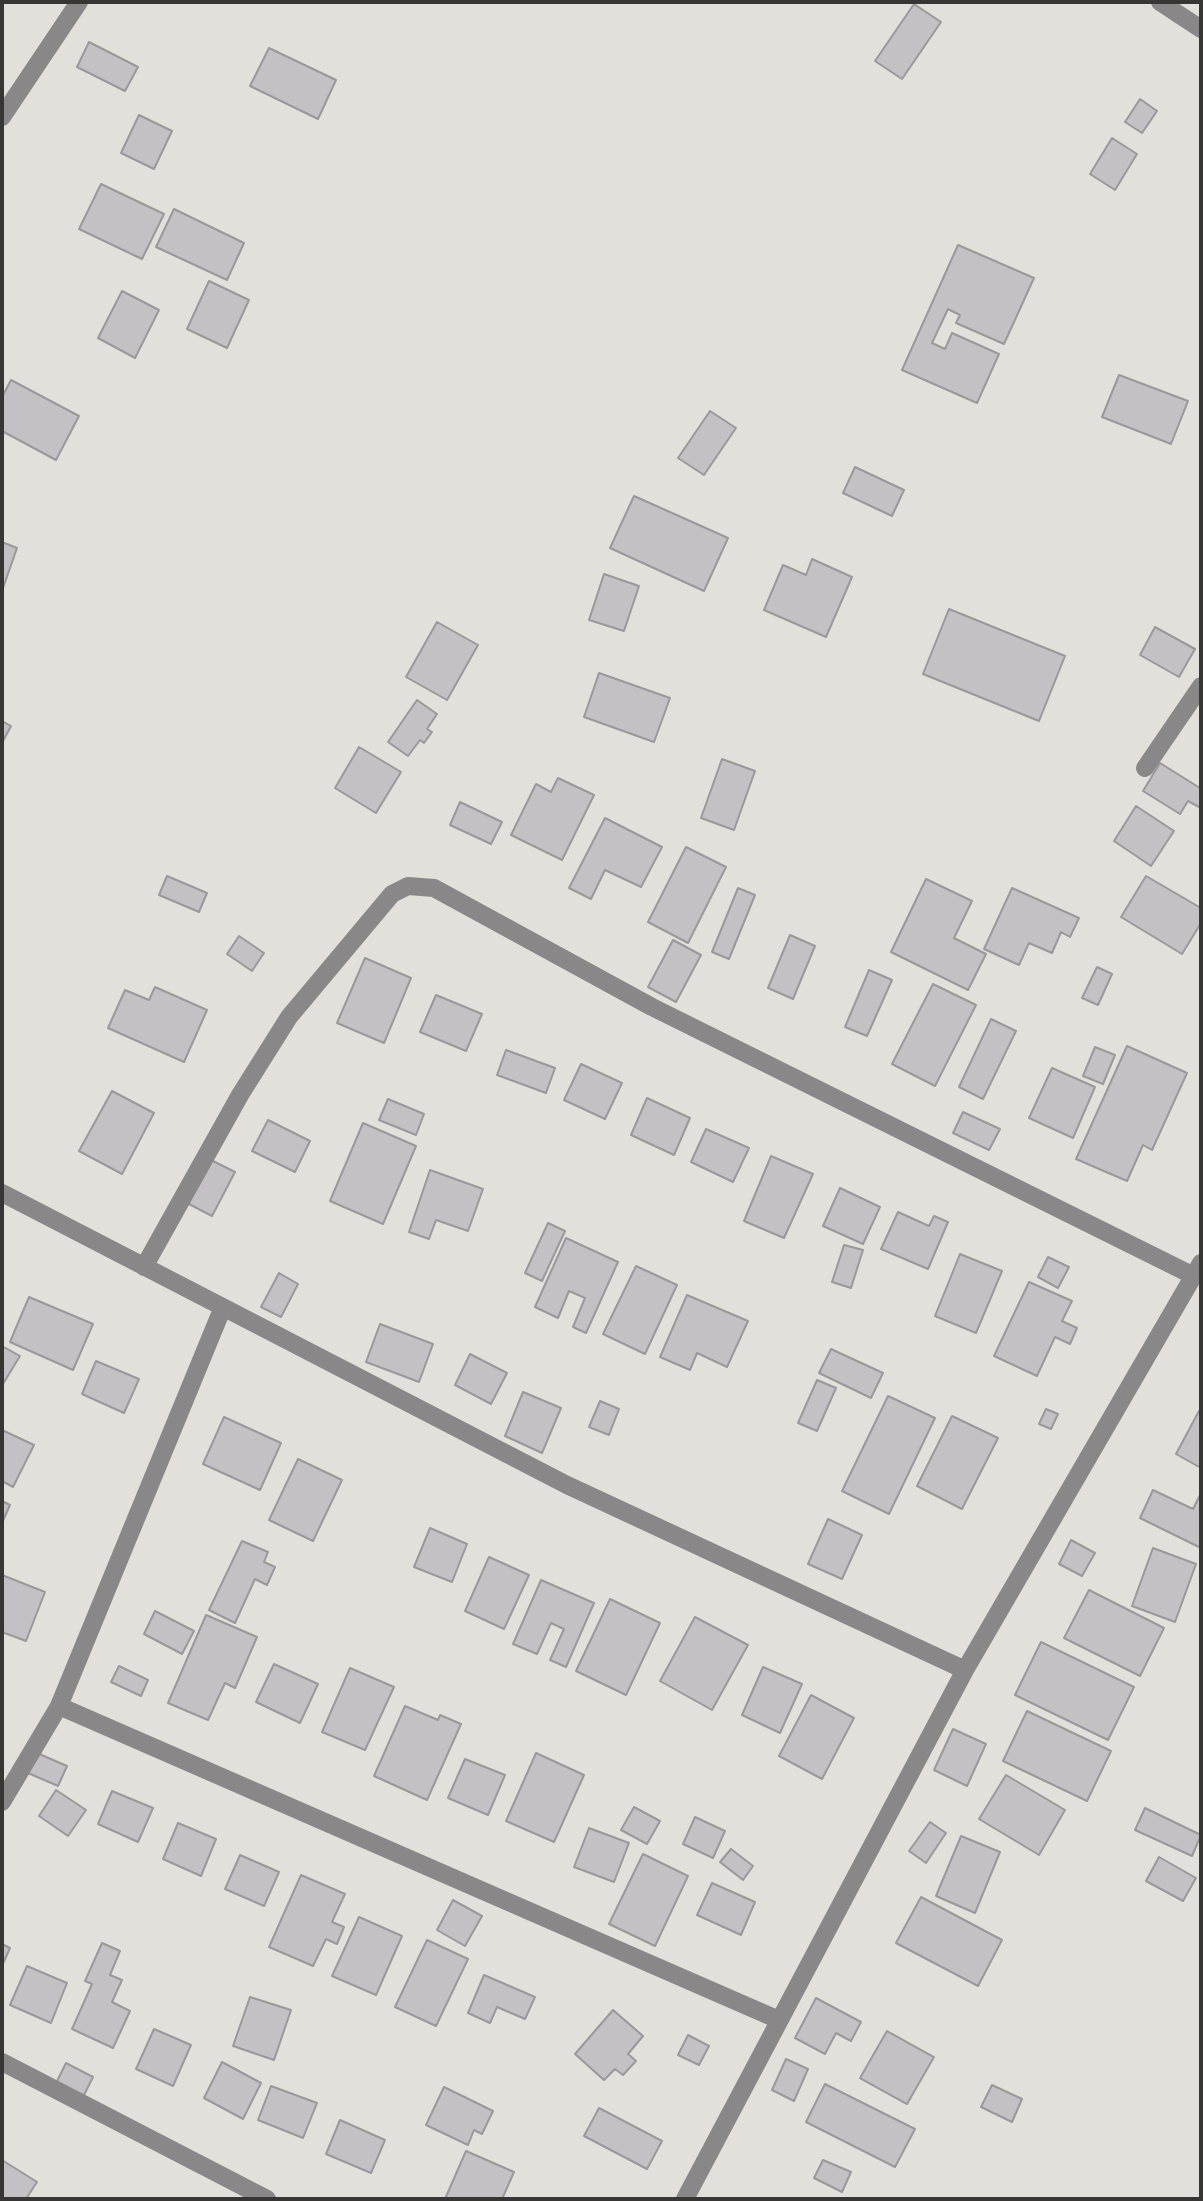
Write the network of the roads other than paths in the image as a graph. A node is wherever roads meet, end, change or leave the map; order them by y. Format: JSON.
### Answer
{"nodes":[{"id":1,"x":79,"y":2,"type":"edge"},
{"id":2,"x":1160,"y":2,"type":"edge"},
{"id":3,"x":1201,"y":29,"type":"edge"},
{"id":4,"x":2,"y":117,"type":"edge"},
{"id":5,"x":1201,"y":686,"type":"edge"},
{"id":6,"x":1145,"y":768,"type":"dead end"},
{"id":7,"x":2,"y":1193,"type":"edge"},
{"id":8,"x":144,"y":1267,"type":"junction"},
{"id":9,"x":1198,"y":1269,"type":"edge"},
{"id":10,"x":223,"y":1307,"type":"junction"},
{"id":11,"x":965,"y":1670,"type":"junction"},
{"id":12,"x":59,"y":1706,"type":"junction"},
{"id":13,"x":2,"y":1802,"type":"edge"},
{"id":14,"x":779,"y":2020,"type":"junction"},
{"id":15,"x":2,"y":2062,"type":"edge"},
{"id":16,"x":267,"y":2199,"type":"edge"},
{"id":17,"x":685,"y":2199,"type":"edge"}],
"edges":[{"from":1,"to":4,"type":"street"},
{"from":2,"to":3,"type":"street"},
{"from":5,"to":6,"type":"street"},
{"from":7,"to":8,"type":"street"},
{"from":8,"to":9,"type":"street"},
{"from":8,"to":10,"type":"street"},
{"from":9,"to":11,"type":"street"},
{"from":10,"to":11,"type":"street"},
{"from":10,"to":12,"type":"street"},
{"from":11,"to":14,"type":"street"},
{"from":12,"to":13,"type":"street"},
{"from":12,"to":14,"type":"street"},
{"from":14,"to":17,"type":"street"},
{"from":15,"to":16,"type":"street"}]}
